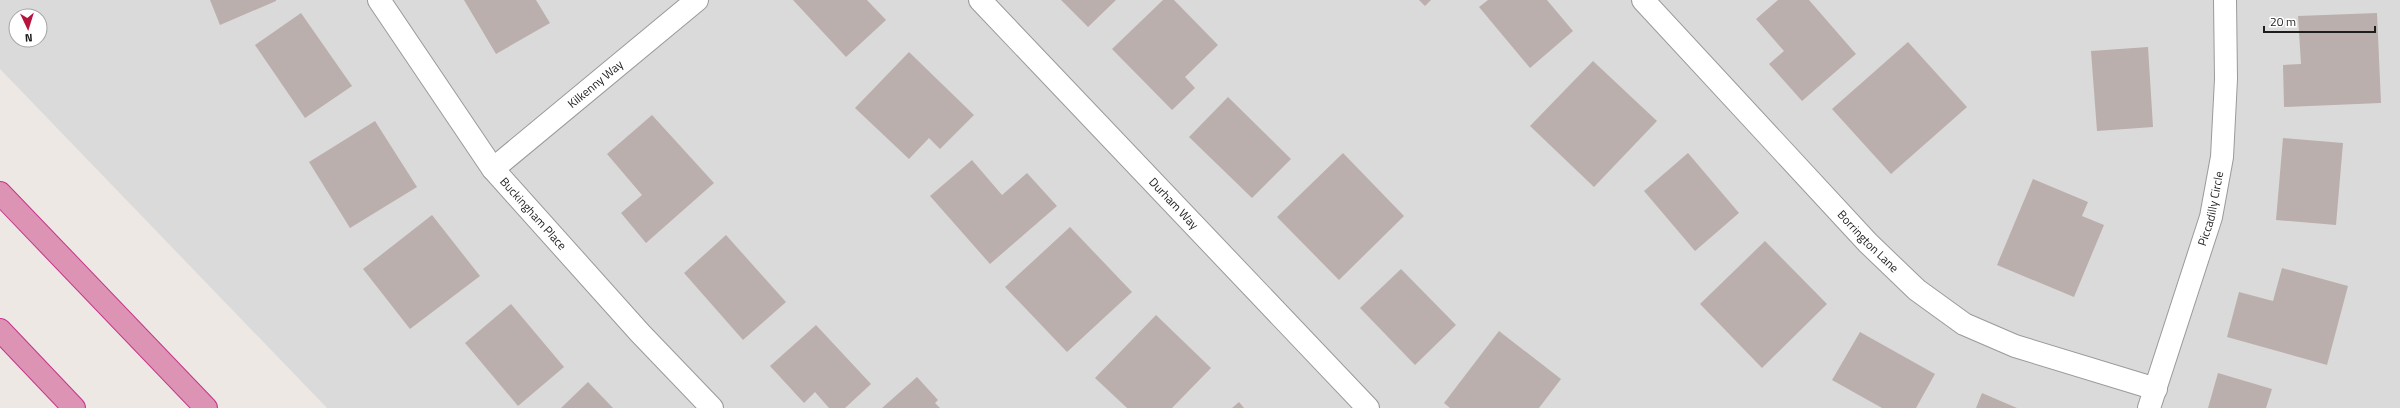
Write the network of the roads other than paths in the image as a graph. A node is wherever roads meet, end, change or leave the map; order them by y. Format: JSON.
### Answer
{"nodes":[{"id":1,"x":379,"y":0,"type":"edge"},
{"id":2,"x":697,"y":0,"type":"edge"},
{"id":3,"x":980,"y":0,"type":"edge"},
{"id":4,"x":1643,"y":0,"type":"edge"},
{"id":5,"x":2225,"y":0,"type":"edge"},
{"id":6,"x":493,"y":169,"type":"junction"},
{"id":7,"x":0,"y":193,"type":"edge"},
{"id":8,"x":0,"y":330,"type":"edge"},
{"id":9,"x":2152,"y":398,"type":"edge"},
{"id":10,"x":74,"y":408,"type":"edge"},
{"id":11,"x":206,"y":408,"type":"edge"},
{"id":12,"x":712,"y":408,"type":"edge"},
{"id":13,"x":1368,"y":408,"type":"edge"}],
"edges":[{"from":1,"to":6,"type":"street","name":"Buckingham Place"},
{"from":2,"to":6,"type":"street","name":"Kilkenny Way"},
{"from":3,"to":13,"type":"street","name":"Durham Way"},
{"from":4,"to":9,"type":"street","name":"Borrington Lane"},
{"from":5,"to":9,"type":"street","name":"Piccadilly Circle"},
{"from":6,"to":12,"type":"street","name":"Buckingham Place"},
{"from":7,"to":11,"type":"highway"},
{"from":8,"to":10,"type":"highway"}]}
